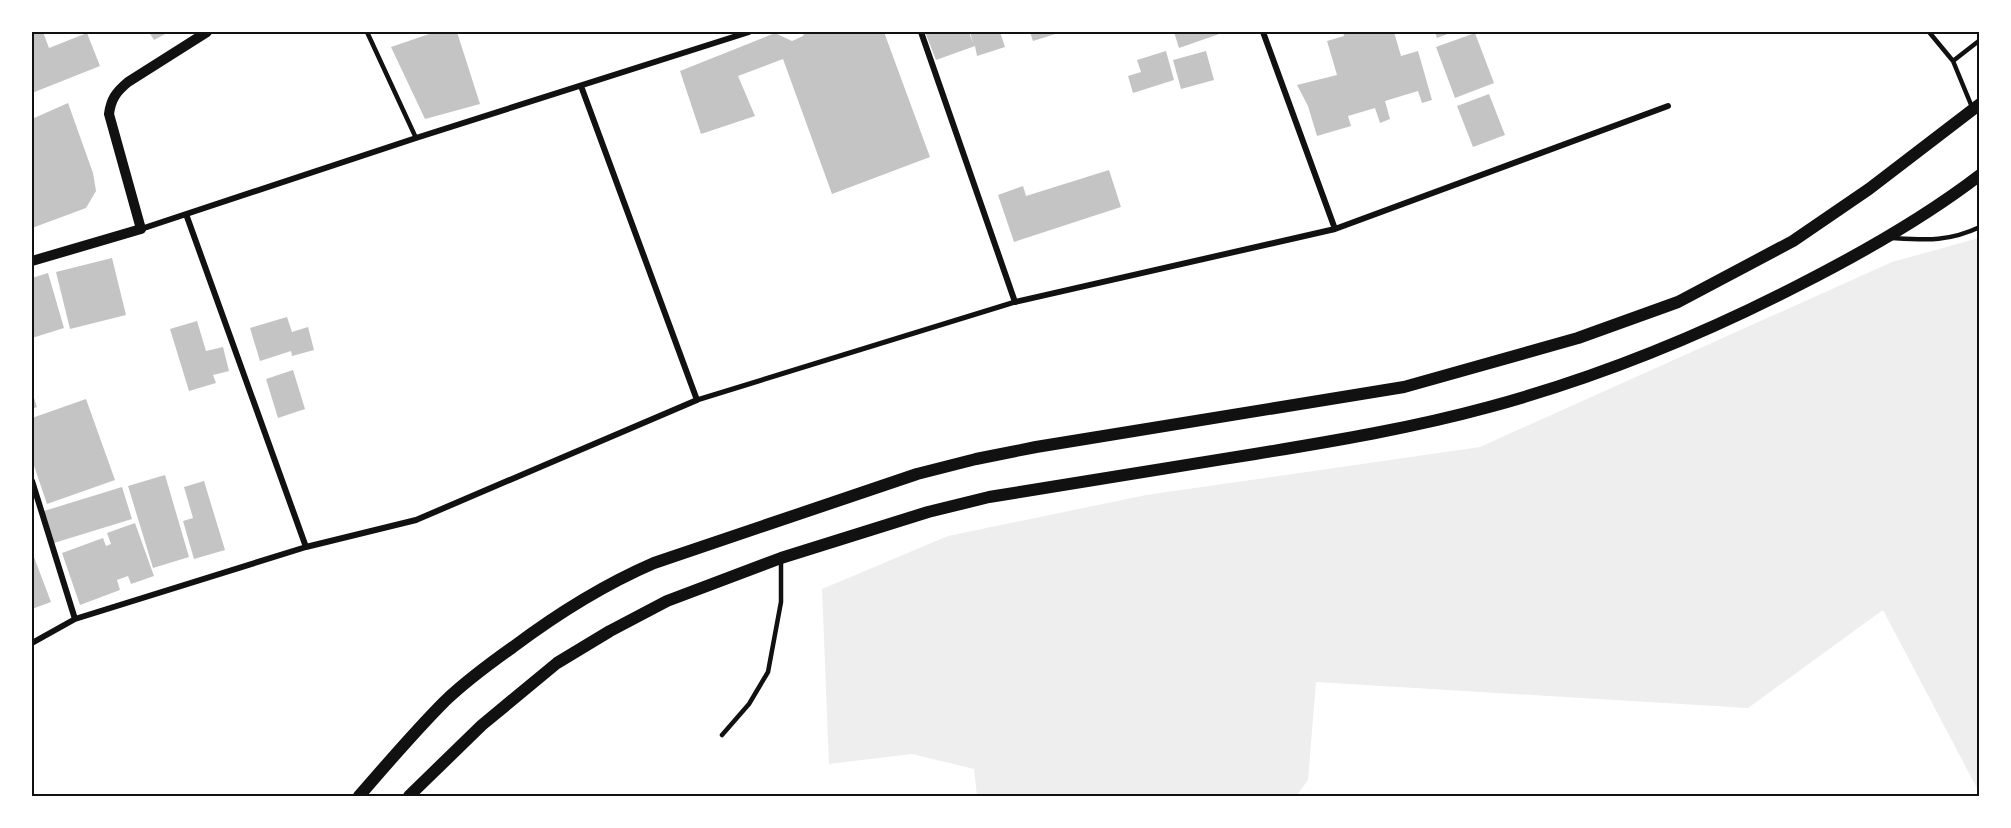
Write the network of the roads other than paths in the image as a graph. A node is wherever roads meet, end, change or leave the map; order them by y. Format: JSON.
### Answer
{"nodes":[{"id":1,"x":207,"y":32,"type":"edge"},
{"id":2,"x":367,"y":32,"type":"edge"},
{"id":3,"x":749,"y":32,"type":"edge"},
{"id":4,"x":921,"y":32,"type":"edge"},
{"id":5,"x":1263,"y":32,"type":"edge"},
{"id":6,"x":1929,"y":32,"type":"edge"},
{"id":7,"x":1980,"y":40,"type":"edge"},
{"id":8,"x":1953,"y":61,"type":"junction"},
{"id":9,"x":581,"y":86,"type":"junction"},
{"id":10,"x":1668,"y":106,"type":"dead end"},
{"id":11,"x":1976,"y":106,"type":"edge"},
{"id":12,"x":416,"y":138,"type":"junction"},
{"id":13,"x":1980,"y":175,"type":"edge"},
{"id":14,"x":186,"y":214,"type":"junction"},
{"id":15,"x":1980,"y":227,"type":"edge"},
{"id":16,"x":141,"y":229,"type":"junction"},
{"id":17,"x":1335,"y":229,"type":"junction"},
{"id":18,"x":1886,"y":238,"type":"junction"},
{"id":19,"x":32,"y":261,"type":"edge"},
{"id":20,"x":1015,"y":302,"type":"junction"},
{"id":21,"x":697,"y":400,"type":"junction"},
{"id":22,"x":32,"y":481,"type":"edge"},
{"id":23,"x":306,"y":547,"type":"junction"},
{"id":24,"x":781,"y":558,"type":"junction"},
{"id":25,"x":75,"y":619,"type":"junction"},
{"id":26,"x":32,"y":643,"type":"edge"},
{"id":27,"x":722,"y":735,"type":"dead end"},
{"id":28,"x":359,"y":796,"type":"edge"},
{"id":29,"x":409,"y":796,"type":"edge"}],
"edges":[{"from":1,"to":16,"type":"street"},
{"from":2,"to":12,"type":"lane"},
{"from":3,"to":9,"type":"street"},
{"from":4,"to":20,"type":"street"},
{"from":5,"to":17,"type":"street"},
{"from":6,"to":8,"type":"lane"},
{"from":7,"to":8,"type":"lane"},
{"from":8,"to":11,"type":"lane"},
{"from":9,"to":12,"type":"street"},
{"from":9,"to":21,"type":"street"},
{"from":10,"to":17,"type":"street"},
{"from":11,"to":28,"type":"main road"},
{"from":12,"to":14,"type":"street"},
{"from":13,"to":18,"type":"main road"},
{"from":14,"to":16,"type":"street"},
{"from":14,"to":23,"type":"street"},
{"from":15,"to":18,"type":"lane"},
{"from":16,"to":19,"type":"street"},
{"from":17,"to":20,"type":"street"},
{"from":18,"to":24,"type":"main road"},
{"from":20,"to":21,"type":"street"},
{"from":21,"to":23,"type":"street"},
{"from":22,"to":25,"type":"street"},
{"from":23,"to":25,"type":"street"},
{"from":24,"to":27,"type":"lane"},
{"from":24,"to":29,"type":"main road"},
{"from":25,"to":26,"type":"street"}]}
